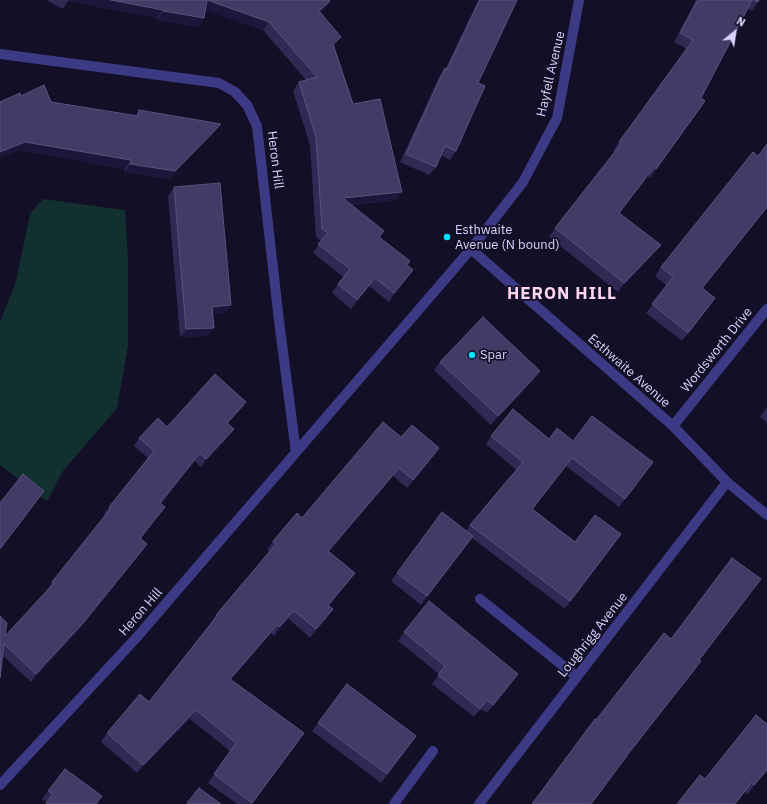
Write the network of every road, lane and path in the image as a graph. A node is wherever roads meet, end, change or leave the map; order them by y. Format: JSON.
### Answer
{"nodes":[{"id":1,"x":579,"y":0,"type":"edge"},
{"id":2,"x":0,"y":54,"type":"edge"},
{"id":3,"x":471,"y":249,"type":"junction"},
{"id":4,"x":767,"y":309,"type":"edge"},
{"id":5,"x":673,"y":426,"type":"junction"},
{"id":6,"x":296,"y":452,"type":"junction"},
{"id":7,"x":727,"y":482,"type":"junction"},
{"id":8,"x":767,"y":515,"type":"edge"},
{"id":9,"x":480,"y":599,"type":"dead end"},
{"id":10,"x":577,"y":677,"type":"junction"},
{"id":11,"x":433,"y":751,"type":"dead end"},
{"id":12,"x":0,"y":785,"type":"edge"},
{"id":13,"x":394,"y":804,"type":"edge"},
{"id":14,"x":479,"y":804,"type":"edge"}],
"edges":[{"from":1,"to":3,"type":"street","name":"Hayfell Avenue"},
{"from":2,"to":6,"type":"street","name":"Heron Hill"},
{"from":3,"to":5,"type":"street","name":"Esthwaite Avenue"},
{"from":3,"to":6,"type":"street","name":"Heron Hill"},
{"from":4,"to":5,"type":"street","name":"Wordsworth Drive"},
{"from":5,"to":7,"type":"street","name":"Esthwaite Avenue"},
{"from":6,"to":12,"type":"street","name":"Heron Hill"},
{"from":7,"to":8,"type":"street","name":"Esthwaite Avenue"},
{"from":7,"to":10,"type":"street","name":"Loughrigg Avenue"},
{"from":9,"to":10,"type":"street"},
{"from":10,"to":14,"type":"street","name":"Loughrigg Avenue"},
{"from":11,"to":13,"type":"street"}]}
